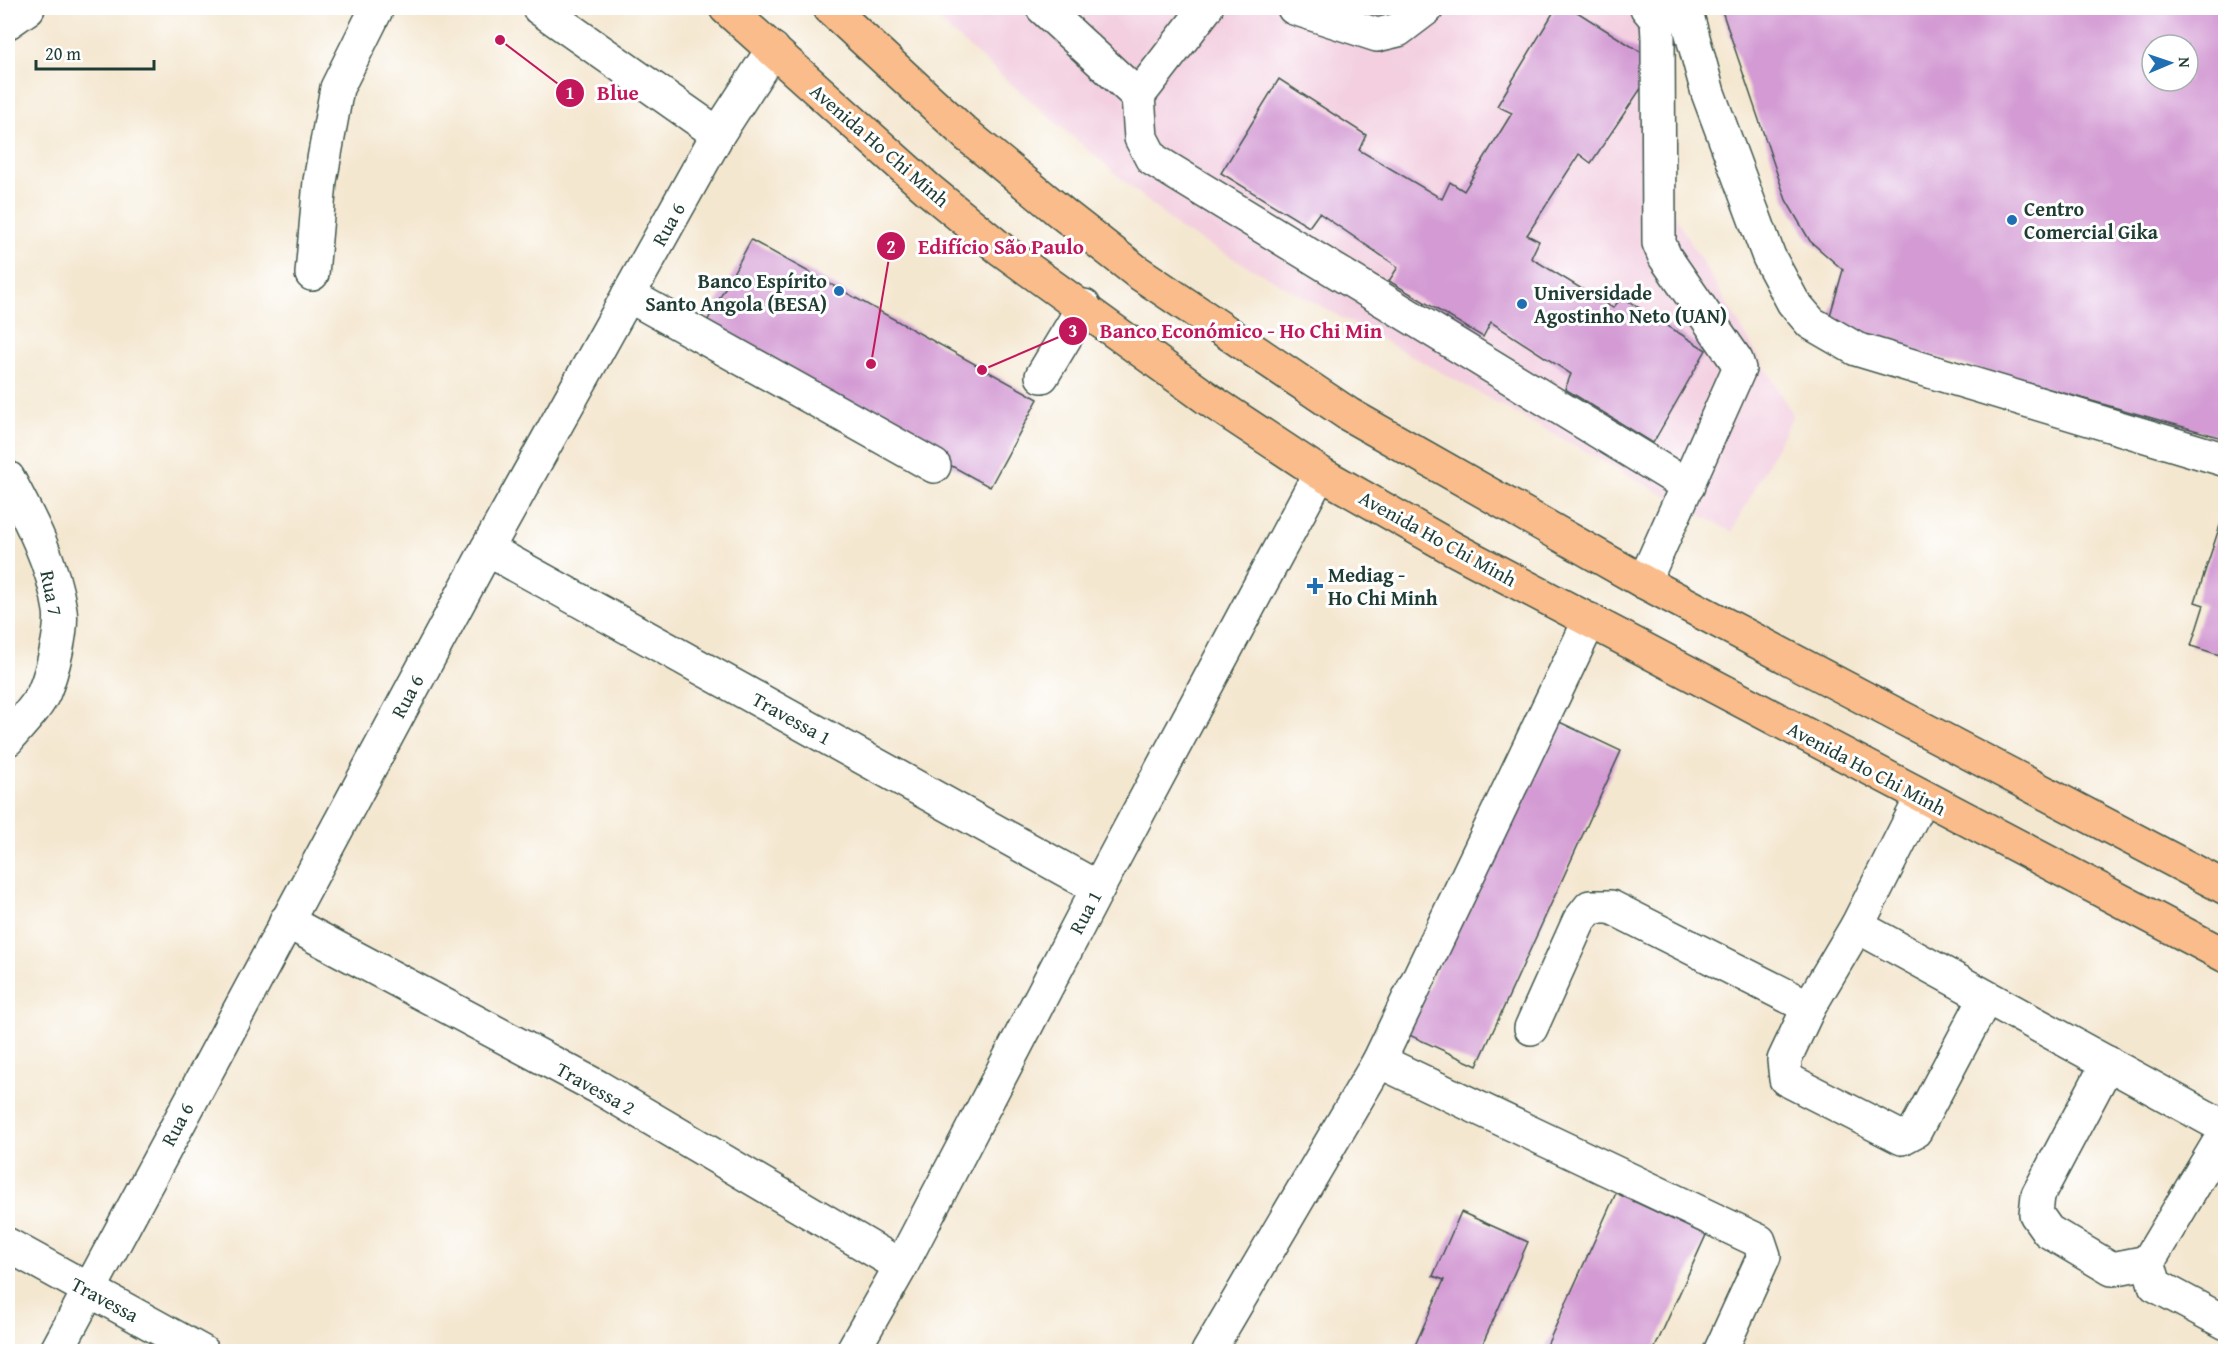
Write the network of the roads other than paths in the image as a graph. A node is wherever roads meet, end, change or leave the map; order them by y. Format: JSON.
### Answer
{"nodes":[{"id":1,"x":28,"y":8,"type":"edge"},
{"id":2,"x":377,"y":8,"type":"edge"},
{"id":3,"x":539,"y":8,"type":"edge"},
{"id":4,"x":726,"y":8,"type":"edge"},
{"id":5,"x":830,"y":8,"type":"edge"},
{"id":6,"x":1043,"y":8,"type":"edge"},
{"id":7,"x":1206,"y":8,"type":"edge"},
{"id":8,"x":1294,"y":8,"type":"edge"},
{"id":9,"x":1427,"y":8,"type":"edge"},
{"id":10,"x":1647,"y":8,"type":"edge"},
{"id":11,"x":1685,"y":8,"type":"edge"},
{"id":12,"x":8,"y":22,"type":"edge"},
{"id":13,"x":773,"y":49,"type":"junction"},
{"id":14,"x":1138,"y":96,"type":"junction"},
{"id":15,"x":718,"y":134,"type":"junction"},
{"id":16,"x":312,"y":274,"type":"dead end"},
{"id":17,"x":628,"y":295,"type":"junction"},
{"id":18,"x":1084,"y":306,"type":"junction"},
{"id":19,"x":1042,"y":376,"type":"dead end"},
{"id":20,"x":2226,"y":460,"type":"edge"},
{"id":21,"x":934,"y":466,"type":"dead end"},
{"id":22,"x":1320,"y":473,"type":"junction"},
{"id":23,"x":8,"y":478,"type":"edge"},
{"id":24,"x":1688,"y":486,"type":"junction"},
{"id":25,"x":487,"y":549,"type":"junction"},
{"id":26,"x":1644,"y":582,"type":"junction"},
{"id":27,"x":1590,"y":620,"type":"junction"},
{"id":28,"x":8,"y":740,"type":"edge"},
{"id":29,"x":1922,"y":797,"type":"junction"},
{"id":30,"x":1098,"y":888,"type":"junction"},
{"id":31,"x":2226,"y":888,"type":"edge"},
{"id":32,"x":286,"y":921,"type":"junction"},
{"id":33,"x":1857,"y":926,"type":"junction"},
{"id":34,"x":2226,"y":956,"type":"edge"},
{"id":35,"x":1986,"y":997,"type":"junction"},
{"id":36,"x":1809,"y":1007,"type":"junction"},
{"id":37,"x":1531,"y":1028,"type":"dead end"},
{"id":38,"x":1379,"y":1061,"type":"junction"},
{"id":39,"x":2108,"y":1063,"type":"junction"},
{"id":40,"x":2226,"y":1129,"type":"edge"},
{"id":41,"x":8,"y":1245,"type":"edge"},
{"id":42,"x":2148,"y":1262,"type":"junction"},
{"id":43,"x":901,"y":1266,"type":"junction"},
{"id":44,"x":88,"y":1291,"type":"junction"},
{"id":45,"x":2226,"y":1323,"type":"edge"},
{"id":46,"x":56,"y":1352,"type":"edge"},
{"id":47,"x":202,"y":1352,"type":"edge"},
{"id":48,"x":852,"y":1352,"type":"edge"},
{"id":49,"x":1208,"y":1352,"type":"edge"},
{"id":50,"x":1720,"y":1352,"type":"edge"}],
"edges":[{"from":1,"to":12,"type":"street"},
{"from":2,"to":16,"type":"street"},
{"from":3,"to":15,"type":"street"},
{"from":4,"to":13,"type":"main road","name":"Avenida Ho Chi Minh"},
{"from":5,"to":26,"type":"main road"},
{"from":6,"to":14,"type":"street"},
{"from":7,"to":14,"type":"street"},
{"from":8,"to":9,"type":"street"},
{"from":10,"to":24,"type":"street"},
{"from":11,"to":20,"type":"street"},
{"from":13,"to":15,"type":"street","name":"Rua 6"},
{"from":13,"to":18,"type":"main road","name":"Avenida Ho Chi Minh"},
{"from":14,"to":24,"type":"street"},
{"from":15,"to":17,"type":"street","name":"Rua 6"},
{"from":17,"to":21,"type":"street"},
{"from":17,"to":25,"type":"street","name":"Rua 6"},
{"from":18,"to":19,"type":"street"},
{"from":18,"to":22,"type":"main road","name":"Avenida Ho Chi Minh"},
{"from":22,"to":27,"type":"main road","name":"Avenida Ho Chi Minh"},
{"from":22,"to":30,"type":"street","name":"Rua 1"},
{"from":23,"to":28,"type":"street","name":"Rua 7"},
{"from":24,"to":26,"type":"street"},
{"from":25,"to":30,"type":"street","name":"Travessa 1"},
{"from":25,"to":32,"type":"street","name":"Rua 6"},
{"from":26,"to":31,"type":"main road"},
{"from":27,"to":29,"type":"main road","name":"Avenida Ho Chi Minh"},
{"from":27,"to":38,"type":"street"},
{"from":29,"to":33,"type":"street"},
{"from":29,"to":34,"type":"main road","name":"Avenida Ho Chi Minh"},
{"from":30,"to":43,"type":"street","name":"Rua 1"},
{"from":32,"to":43,"type":"street","name":"Travessa 2"},
{"from":32,"to":44,"type":"street","name":"Rua 6"},
{"from":33,"to":35,"type":"street"},
{"from":33,"to":36,"type":"street"},
{"from":35,"to":36,"type":"street"},
{"from":35,"to":39,"type":"street"},
{"from":36,"to":37,"type":"street"},
{"from":38,"to":49,"type":"street"},
{"from":38,"to":50,"type":"street"},
{"from":39,"to":40,"type":"street"},
{"from":39,"to":42,"type":"street"},
{"from":40,"to":42,"type":"street"},
{"from":41,"to":44,"type":"street","name":"Travessa"},
{"from":42,"to":45,"type":"street"},
{"from":43,"to":48,"type":"street","name":"Rua 1"},
{"from":44,"to":46,"type":"street","name":"Rua 6"},
{"from":44,"to":47,"type":"street","name":"Travessa"}]}
